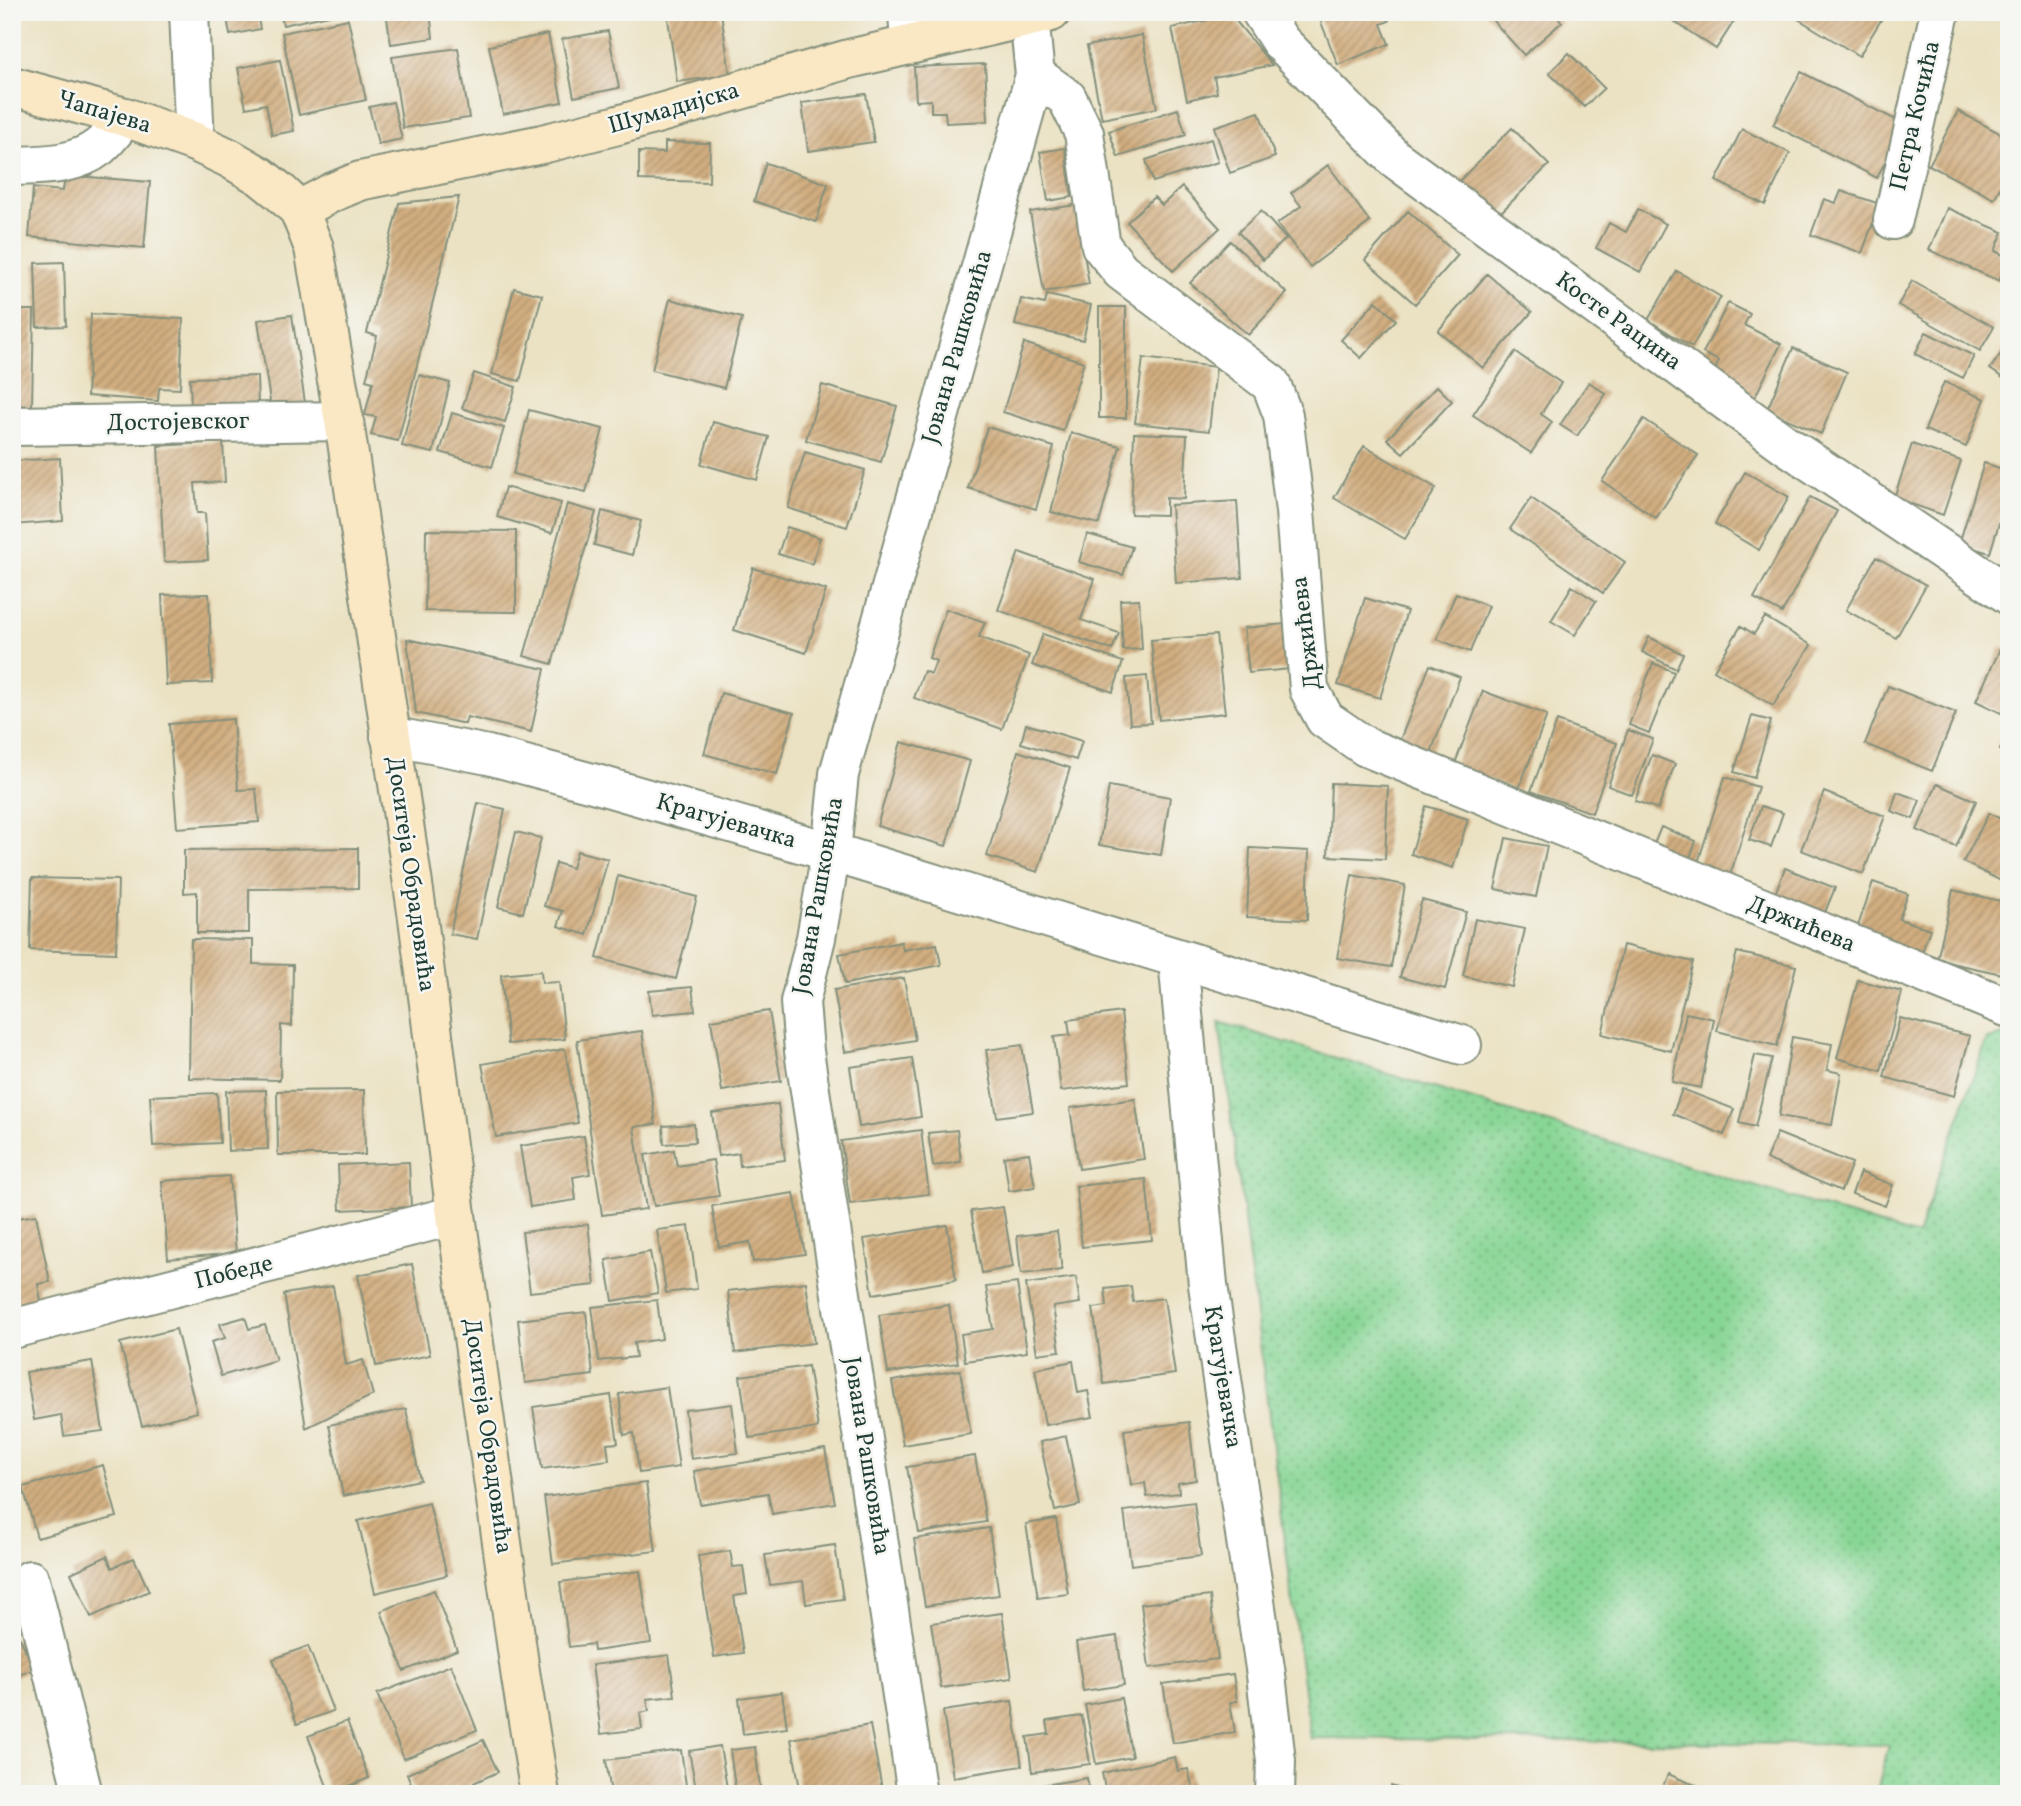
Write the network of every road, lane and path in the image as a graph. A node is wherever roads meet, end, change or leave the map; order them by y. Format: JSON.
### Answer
{"nodes":[{"id":1,"x":189,"y":12,"type":"edge"},
{"id":2,"x":1261,"y":12,"type":"edge"},
{"id":3,"x":1940,"y":12,"type":"edge"},
{"id":4,"x":1040,"y":15,"type":"edge"},
{"id":5,"x":909,"y":28,"type":"edge"},
{"id":6,"x":1035,"y":75,"type":"junction"},
{"id":7,"x":12,"y":86,"type":"edge"},
{"id":8,"x":125,"y":117,"type":"junction"},
{"id":9,"x":195,"y":142,"type":"junction"},
{"id":10,"x":12,"y":166,"type":"edge"},
{"id":11,"x":299,"y":210,"type":"junction"},
{"id":12,"x":1893,"y":220,"type":"dead end"},
{"id":13,"x":344,"y":421,"type":"junction"},
{"id":14,"x":12,"y":426,"type":"edge"},
{"id":15,"x":2009,"y":595,"type":"edge"},
{"id":16,"x":390,"y":736,"type":"junction"},
{"id":17,"x":831,"y":852,"type":"junction"},
{"id":18,"x":1178,"y":959,"type":"junction"},
{"id":19,"x":2009,"y":1008,"type":"edge"},
{"id":20,"x":1462,"y":1045,"type":"dead end"},
{"id":21,"x":456,"y":1215,"type":"junction"},
{"id":22,"x":12,"y":1329,"type":"edge"},
{"id":23,"x":30,"y":1580,"type":"dead end"},
{"id":24,"x":83,"y":1794,"type":"edge"},
{"id":25,"x":540,"y":1794,"type":"edge"},
{"id":26,"x":917,"y":1794,"type":"edge"},
{"id":27,"x":1275,"y":1794,"type":"edge"}],
"edges":[{"from":1,"to":9,"type":"street"},
{"from":2,"to":15,"type":"street","name":"Косте Рацина"},
{"from":3,"to":12,"type":"street","name":"Петра Кочића"},
{"from":4,"to":5,"type":"street","name":"Шумадијска"},
{"from":4,"to":6,"type":"street","name":"Јована Рашковића"},
{"from":5,"to":11,"type":"street","name":"Шумадијска"},
{"from":6,"to":17,"type":"street","name":"Јована Рашковића"},
{"from":6,"to":19,"type":"street","name":"Држићева"},
{"from":7,"to":8,"type":"street","name":"Чапајева"},
{"from":8,"to":9,"type":"street","name":"Чапајева"},
{"from":8,"to":10,"type":"street"},
{"from":9,"to":11,"type":"street","name":"Доситеја Обрадовића"},
{"from":11,"to":13,"type":"street","name":"Доситеја Обрадовића"},
{"from":13,"to":14,"type":"street","name":"Достојевског"},
{"from":13,"to":16,"type":"street","name":"Доситеја Обрадовића"},
{"from":16,"to":17,"type":"street","name":"Крагујевачка"},
{"from":16,"to":21,"type":"street","name":"Доситеја Обрадовића"},
{"from":17,"to":18,"type":"street","name":"Крагујевачка"},
{"from":17,"to":26,"type":"street","name":"Јована Рашковића"},
{"from":18,"to":20,"type":"street","name":"Крагујевачка"},
{"from":18,"to":27,"type":"street","name":"Крагујевачка"},
{"from":21,"to":22,"type":"street","name":"Победе"},
{"from":21,"to":25,"type":"street","name":"Доситеја Обрадовића"},
{"from":23,"to":24,"type":"street"}]}
